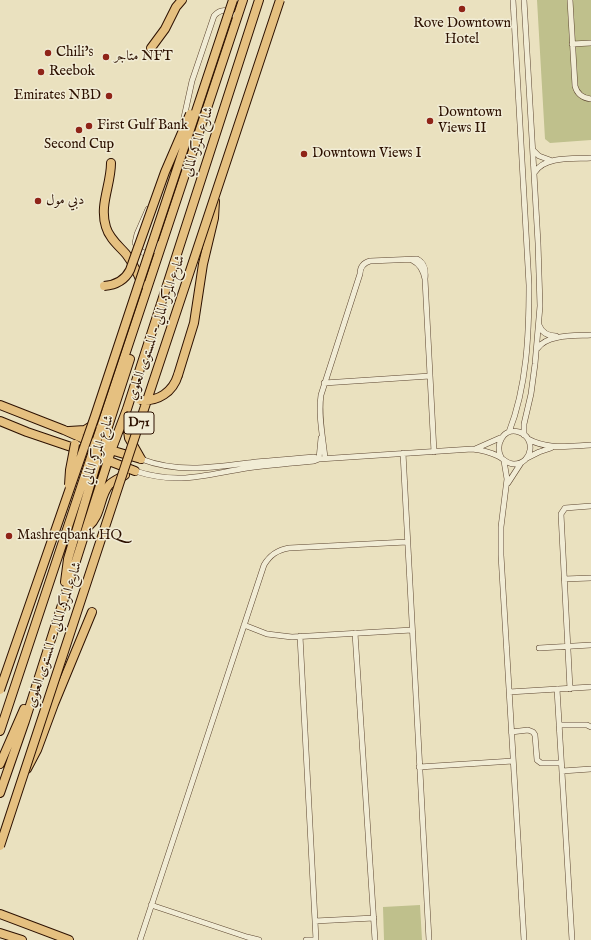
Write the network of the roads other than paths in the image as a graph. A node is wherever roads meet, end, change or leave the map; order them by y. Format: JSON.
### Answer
{"nodes":[{"id":1,"x":182,"y":0,"type":"edge"},
{"id":2,"x":233,"y":0,"type":"edge"},
{"id":3,"x":243,"y":0,"type":"edge"},
{"id":4,"x":253,"y":0,"type":"edge"},
{"id":5,"x":259,"y":0,"type":"edge"},
{"id":6,"x":280,"y":0,"type":"edge"},
{"id":7,"x":513,"y":0,"type":"edge"},
{"id":8,"x":524,"y":0,"type":"edge"},
{"id":9,"x":570,"y":0,"type":"edge"},
{"id":10,"x":237,"y":19,"type":"junction"},
{"id":11,"x":246,"y":39,"type":"junction"},
{"id":12,"x":591,"y":43,"type":"edge"},
{"id":13,"x":572,"y":44,"type":"junction"},
{"id":14,"x":151,"y":48,"type":"dead end"},
{"id":15,"x":201,"y":96,"type":"junction"},
{"id":16,"x":591,"y":99,"type":"edge"},
{"id":17,"x":533,"y":149,"type":"junction"},
{"id":18,"x":591,"y":158,"type":"edge"},
{"id":19,"x":551,"y":161,"type":"junction"},
{"id":20,"x":111,"y":163,"type":"dead end"},
{"id":21,"x":534,"y":173,"type":"junction"},
{"id":22,"x":215,"y":197,"type":"junction"},
{"id":23,"x":166,"y":231,"type":"junction"},
{"id":24,"x":104,"y":286,"type":"dead end"},
{"id":25,"x":144,"y":300,"type":"junction"},
{"id":26,"x":140,"y":314,"type":"junction"},
{"id":27,"x":539,"y":322,"type":"junction"},
{"id":28,"x":591,"y":335,"type":"edge"},
{"id":29,"x":561,"y":337,"type":"junction"},
{"id":30,"x":537,"y":349,"type":"junction"},
{"id":31,"x":430,"y":376,"type":"junction"},
{"id":32,"x":324,"y":383,"type":"junction"},
{"id":33,"x":140,"y":400,"type":"dead end"},
{"id":34,"x":0,"y":405,"type":"edge"},
{"id":35,"x":108,"y":405,"type":"junction"},
{"id":36,"x":127,"y":409,"type":"junction"},
{"id":37,"x":0,"y":421,"type":"edge"},
{"id":38,"x":64,"y":430,"type":"junction"},
{"id":39,"x":509,"y":432,"type":"junction"},
{"id":40,"x":105,"y":436,"type":"junction"},
{"id":41,"x":322,"y":436,"type":"junction"},
{"id":42,"x":526,"y":437,"type":"junction"},
{"id":43,"x":117,"y":438,"type":"junction"},
{"id":44,"x":501,"y":438,"type":"junction"},
{"id":45,"x":62,"y":444,"type":"junction"},
{"id":46,"x":75,"y":444,"type":"dead end"},
{"id":47,"x":95,"y":445,"type":"junction"},
{"id":48,"x":591,"y":445,"type":"edge"},
{"id":49,"x":554,"y":447,"type":"junction"},
{"id":50,"x":472,"y":449,"type":"junction"},
{"id":51,"x":109,"y":450,"type":"junction"},
{"id":52,"x":434,"y":452,"type":"junction"},
{"id":53,"x":403,"y":454,"type":"junction"},
{"id":54,"x":325,"y":458,"type":"junction"},
{"id":55,"x":141,"y":459,"type":"junction"},
{"id":56,"x":319,"y":459,"type":"junction"},
{"id":57,"x":503,"y":459,"type":"junction"},
{"id":58,"x":94,"y":460,"type":"junction"},
{"id":59,"x":109,"y":460,"type":"junction"},
{"id":60,"x":524,"y":461,"type":"junction"},
{"id":61,"x":135,"y":471,"type":"junction"},
{"id":62,"x":507,"y":486,"type":"junction"},
{"id":63,"x":81,"y":488,"type":"junction"},
{"id":64,"x":70,"y":489,"type":"junction"},
{"id":65,"x":591,"y":506,"type":"edge"},
{"id":66,"x":86,"y":528,"type":"junction"},
{"id":67,"x":408,"y":542,"type":"junction"},
{"id":68,"x":591,"y":578,"type":"edge"},
{"id":69,"x":564,"y":579,"type":"junction"},
{"id":70,"x":65,"y":593,"type":"junction"},
{"id":71,"x":92,"y":612,"type":"dead end"},
{"id":72,"x":244,"y":625,"type":"junction"},
{"id":73,"x":412,"y":630,"type":"junction"},
{"id":74,"x":355,"y":633,"type":"junction"},
{"id":75,"x":300,"y":636,"type":"junction"},
{"id":76,"x":591,"y":645,"type":"edge"},
{"id":77,"x":568,"y":647,"type":"junction"},
{"id":78,"x":539,"y":648,"type":"dead end"},
{"id":79,"x":40,"y":672,"type":"junction"},
{"id":80,"x":591,"y":687,"type":"edge"},
{"id":81,"x":557,"y":689,"type":"junction"},
{"id":82,"x":570,"y":689,"type":"junction"},
{"id":83,"x":0,"y":690,"type":"edge"},
{"id":84,"x":509,"y":692,"type":"junction"},
{"id":85,"x":559,"y":725,"type":"junction"},
{"id":86,"x":591,"y":727,"type":"edge"},
{"id":87,"x":0,"y":732,"type":"edge"},
{"id":88,"x":511,"y":732,"type":"junction"},
{"id":89,"x":513,"y":761,"type":"junction"},
{"id":90,"x":561,"y":763,"type":"junction"},
{"id":91,"x":0,"y":764,"type":"edge"},
{"id":92,"x":419,"y":766,"type":"junction"},
{"id":93,"x":591,"y":769,"type":"edge"},
{"id":94,"x":562,"y":771,"type":"junction"},
{"id":95,"x":22,"y":778,"type":"junction"},
{"id":96,"x":0,"y":793,"type":"edge"},
{"id":97,"x":0,"y":846,"type":"edge"},
{"id":98,"x":151,"y":905,"type":"junction"},
{"id":99,"x":0,"y":914,"type":"edge"},
{"id":100,"x":374,"y":918,"type":"junction"},
{"id":101,"x":315,"y":922,"type":"junction"},
{"id":102,"x":0,"y":933,"type":"edge"},
{"id":103,"x":22,"y":940,"type":"edge"},
{"id":104,"x":69,"y":940,"type":"edge"},
{"id":105,"x":139,"y":940,"type":"edge"},
{"id":106,"x":259,"y":940,"type":"edge"},
{"id":107,"x":306,"y":940,"type":"edge"},
{"id":108,"x":316,"y":940,"type":"edge"},
{"id":109,"x":375,"y":940,"type":"edge"},
{"id":110,"x":429,"y":940,"type":"edge"},
{"id":111,"x":524,"y":940,"type":"edge"},
{"id":112,"x":572,"y":940,"type":"edge"}],
"edges":[{"from":1,"to":14,"type":"main road"},
{"from":2,"to":15,"type":"main road","bridge":true},
{"from":3,"to":10,"type":"main road","name":"شارع المركز المالي","number":"D71"},
{"from":4,"to":11,"type":"main road"},
{"from":5,"to":11,"type":"main road","name":"شارع المركز المالي","number":"D71"},
{"from":6,"to":22,"type":"main road","name":"شارع المركز المالي - المستوى العلوي","number":"D71","bridge":true},
{"from":7,"to":39,"type":"street"},
{"from":8,"to":17,"type":"street"},
{"from":9,"to":13,"type":"street"},
{"from":10,"to":23,"type":"main road","name":"شارع المركز المالي","number":"D71"},
{"from":10,"to":23,"type":"street"},
{"from":11,"to":36,"type":"main road","name":"شارع المركز المالي","number":"D71"},
{"from":12,"to":13,"type":"street"},
{"from":13,"to":16,"type":"street"},
{"from":15,"to":24,"type":"main road","bridge":true},
{"from":15,"to":64,"type":"main road","bridge":true},
{"from":17,"to":19,"type":"street"},
{"from":17,"to":21,"type":"street"},
{"from":18,"to":19,"type":"street"},
{"from":19,"to":21,"type":"street"},
{"from":20,"to":25,"type":"main road"},
{"from":21,"to":27,"type":"street"},
{"from":22,"to":33,"type":"main road","bridge":true},
{"from":22,"to":95,"type":"main road","name":"شارع المركز المالي - المستوى العلوي","number":"D71","bridge":true},
{"from":23,"to":25,"type":"main road","name":"شارع المركز المالي","number":"D71"},
{"from":25,"to":26,"type":"main road","name":"شارع المركز المالي","number":"D71"},
{"from":26,"to":35,"type":"main road","name":"شارع المركز المالي","number":"D71"},
{"from":26,"to":40,"type":"main road"},
{"from":27,"to":29,"type":"street"},
{"from":27,"to":30,"type":"street"},
{"from":28,"to":29,"type":"street"},
{"from":29,"to":30,"type":"street"},
{"from":30,"to":42,"type":"street"},
{"from":31,"to":32,"type":"street"},
{"from":31,"to":32,"type":"street"},
{"from":31,"to":52,"type":"street"},
{"from":32,"to":41,"type":"street"},
{"from":34,"to":38,"type":"main road"},
{"from":35,"to":38,"type":"main road"},
{"from":35,"to":47,"type":"main road","name":"شارع المركز المالي","number":"D71"},
{"from":36,"to":43,"type":"main road","name":"شارع المركز المالي","number":"D71"},
{"from":36,"to":55,"type":"main road"},
{"from":37,"to":45,"type":"main road"},
{"from":38,"to":47,"type":"main road"},
{"from":39,"to":42,"type":"street"},
{"from":39,"to":44,"type":"street"},
{"from":40,"to":43,"type":"main road"},
{"from":40,"to":51,"type":"main road"},
{"from":41,"to":54,"type":"street"},
{"from":41,"to":56,"type":"street"},
{"from":42,"to":49,"type":"street"},
{"from":42,"to":60,"type":"street"},
{"from":43,"to":51,"type":"main road","name":"شارع المركز المالي","number":"D71"},
{"from":44,"to":50,"type":"street"},
{"from":44,"to":57,"type":"street"},
{"from":45,"to":58,"type":"main road"},
{"from":45,"to":63,"type":"main road"},
{"from":46,"to":64,"type":"main road","bridge":true},
{"from":47,"to":51,"type":"main road"},
{"from":47,"to":58,"type":"main road"},
{"from":48,"to":49,"type":"street"},
{"from":49,"to":60,"type":"street"},
{"from":50,"to":52,"type":"street"},
{"from":50,"to":57,"type":"street"},
{"from":51,"to":55,"type":"main road"},
{"from":51,"to":59,"type":"main road","name":"شارع المركز المالي","number":"D71"},
{"from":52,"to":53,"type":"street"},
{"from":53,"to":54,"type":"street"},
{"from":53,"to":67,"type":"street"},
{"from":54,"to":56,"type":"street"},
{"from":55,"to":56,"type":"street"},
{"from":56,"to":61,"type":"street"},
{"from":57,"to":60,"type":"street"},
{"from":57,"to":62,"type":"street"},
{"from":58,"to":59,"type":"main road"},
{"from":58,"to":63,"type":"main road","name":"شارع المركز المالي"},
{"from":58,"to":70,"type":"main road"},
{"from":59,"to":61,"type":"main road"},
{"from":59,"to":66,"type":"main road","name":"شارع المركز المالي","number":"D71"},
{"from":60,"to":62,"type":"street"},
{"from":61,"to":66,"type":"main road"},
{"from":62,"to":84,"type":"street"},
{"from":63,"to":87,"type":"main road","name":"شارع المركز المالي"},
{"from":64,"to":83,"type":"main road","bridge":true},
{"from":65,"to":69,"type":"street"},
{"from":66,"to":70,"type":"main road","name":"شارع المركز المالي","number":"D71"},
{"from":67,"to":72,"type":"street"},
{"from":67,"to":73,"type":"street"},
{"from":68,"to":69,"type":"street"},
{"from":69,"to":77,"type":"street"},
{"from":70,"to":79,"type":"main road","name":"شارع المركز المالي","number":"D71"},
{"from":71,"to":95,"type":"main road","bridge":true},
{"from":72,"to":75,"type":"street"},
{"from":72,"to":98,"type":"street"},
{"from":73,"to":74,"type":"street"},
{"from":73,"to":92,"type":"street"},
{"from":74,"to":75,"type":"street"},
{"from":74,"to":100,"type":"street"},
{"from":75,"to":101,"type":"street"},
{"from":76,"to":77,"type":"street"},
{"from":77,"to":78,"type":"street"},
{"from":77,"to":82,"type":"street"},
{"from":79,"to":91,"type":"main road"},
{"from":79,"to":96,"type":"main road","name":"شارع المركز المالي","number":"D71"},
{"from":80,"to":82,"type":"street"},
{"from":81,"to":82,"type":"street"},
{"from":81,"to":84,"type":"street"},
{"from":81,"to":85,"type":"street"},
{"from":84,"to":88,"type":"street"},
{"from":85,"to":86,"type":"street"},
{"from":85,"to":90,"type":"street"},
{"from":88,"to":89,"type":"street"},
{"from":88,"to":90,"type":"street"},
{"from":89,"to":92,"type":"street"},
{"from":89,"to":111,"type":"street"},
{"from":90,"to":94,"type":"street"},
{"from":92,"to":110,"type":"street"},
{"from":93,"to":94,"type":"street"},
{"from":94,"to":112,"type":"street"},
{"from":95,"to":97,"type":"main road","name":"شارع المركز المالي - المستوى العلوي","number":"D71","bridge":true},
{"from":98,"to":105,"type":"street"},
{"from":98,"to":106,"type":"street"},
{"from":99,"to":104,"type":"main road"},
{"from":100,"to":101,"type":"street"},
{"from":100,"to":109,"type":"street"},
{"from":101,"to":108,"type":"street"},
{"from":102,"to":103,"type":"main road"},
{"from":107,"to":108,"type":"street"}]}
